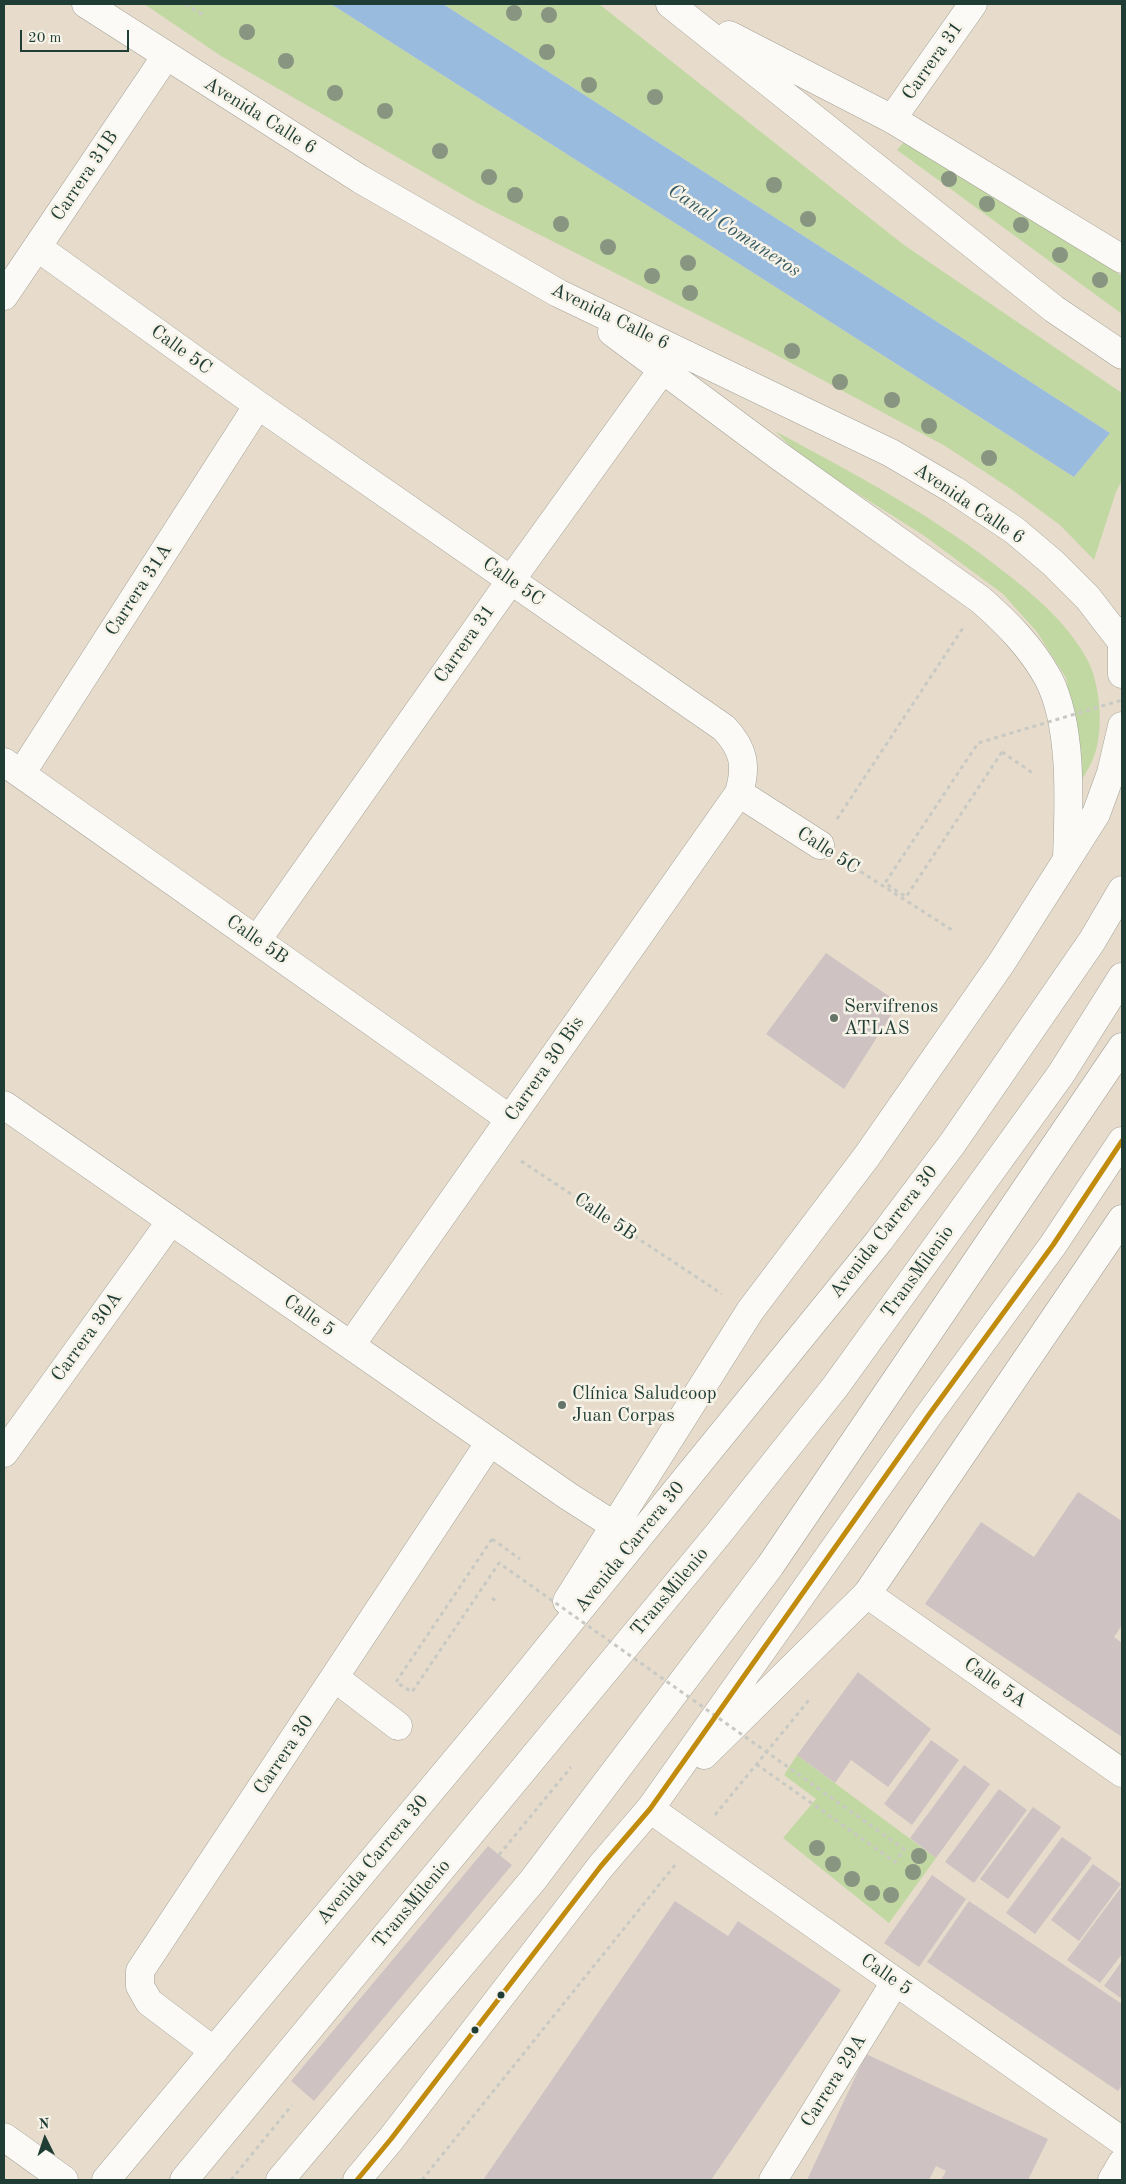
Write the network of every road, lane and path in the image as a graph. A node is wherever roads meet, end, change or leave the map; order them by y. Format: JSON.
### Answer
{"nodes":[{"id":1,"x":86,"y":4,"type":"edge"},
{"id":2,"x":185,"y":4,"type":"edge"},
{"id":3,"x":973,"y":4,"type":"edge"},
{"id":4,"x":672,"y":5,"type":"edge"},
{"id":5,"x":205,"y":16,"type":"dead end"},
{"id":6,"x":166,"y":56,"type":"junction"},
{"id":7,"x":892,"y":119,"type":"junction"},
{"id":8,"x":37,"y":247,"type":"junction"},
{"id":9,"x":1122,"y":260,"type":"edge"},
{"id":10,"x":4,"y":296,"type":"edge"},
{"id":11,"x":1122,"y":355,"type":"edge"},
{"id":12,"x":669,"y":359,"type":"junction"},
{"id":13,"x":258,"y":405,"type":"junction"},
{"id":14,"x":511,"y":580,"type":"junction"},
{"id":15,"x":963,"y":627,"type":"dead end"},
{"id":16,"x":1122,"y":636,"type":"edge"},
{"id":17,"x":1122,"y":674,"type":"edge"},
{"id":18,"x":1122,"y":700,"type":"edge"},
{"id":19,"x":1122,"y":726,"type":"edge"},
{"id":20,"x":12,"y":768,"type":"edge"},
{"id":21,"x":1034,"y":774,"type":"dead end"},
{"id":22,"x":739,"y":793,"type":"junction"},
{"id":23,"x":820,"y":845,"type":"junction"},
{"id":24,"x":1067,"y":858,"type":"junction"},
{"id":25,"x":1122,"y":890,"type":"edge"},
{"id":26,"x":952,"y":930,"type":"dead end"},
{"id":27,"x":257,"y":940,"type":"junction"},
{"id":28,"x":1122,"y":977,"type":"edge"},
{"id":29,"x":1122,"y":1048,"type":"edge"},
{"id":30,"x":4,"y":1105,"type":"edge"},
{"id":31,"x":510,"y":1119,"type":"junction"},
{"id":32,"x":1122,"y":1141,"type":"edge"},
{"id":33,"x":494,"y":1142,"type":"junction"},
{"id":34,"x":1122,"y":1219,"type":"edge"},
{"id":35,"x":171,"y":1221,"type":"junction"},
{"id":36,"x":718,"y":1291,"type":"dead end"},
{"id":37,"x":351,"y":1345,"type":"junction"},
{"id":38,"x":490,"y":1442,"type":"junction"},
{"id":39,"x":4,"y":1453,"type":"edge"},
{"id":40,"x":615,"y":1526,"type":"junction"},
{"id":41,"x":520,"y":1559,"type":"dead end"},
{"id":42,"x":867,"y":1594,"type":"junction"},
{"id":43,"x":492,"y":1598,"type":"dead end"},
{"id":44,"x":496,"y":1601,"type":"dead end"},
{"id":45,"x":335,"y":1678,"type":"junction"},
{"id":46,"x":502,"y":1705,"type":"junction"},
{"id":47,"x":398,"y":1726,"type":"dead end"},
{"id":48,"x":575,"y":1763,"type":"dead end"},
{"id":49,"x":756,"y":1764,"type":"dead end"},
{"id":50,"x":1122,"y":1773,"type":"edge"},
{"id":51,"x":650,"y":1809,"type":"junction"},
{"id":52,"x":499,"y":1855,"type":"dead end"},
{"id":53,"x":895,"y":1982,"type":"junction"},
{"id":54,"x":214,"y":2051,"type":"junction"},
{"id":55,"x":297,"y":2099,"type":"dead end"},
{"id":56,"x":4,"y":2137,"type":"edge"},
{"id":57,"x":1122,"y":2141,"type":"edge"},
{"id":58,"x":1122,"y":2163,"type":"edge"},
{"id":59,"x":64,"y":2180,"type":"edge"},
{"id":60,"x":106,"y":2180,"type":"edge"},
{"id":61,"x":184,"y":2180,"type":"edge"},
{"id":62,"x":231,"y":2180,"type":"edge"},
{"id":63,"x":280,"y":2180,"type":"edge"},
{"id":64,"x":357,"y":2180,"type":"edge"},
{"id":65,"x":773,"y":2180,"type":"edge"},
{"id":66,"x":1112,"y":2180,"type":"edge"}],
"edges":[{"from":1,"to":6,"type":"main road","name":"Avenida Calle 6"},
{"from":2,"to":5,"type":"path"},
{"from":3,"to":7,"type":"main road","name":"Carrera 31"},
{"from":4,"to":7,"type":"main road"},
{"from":4,"to":11,"type":"main road"},
{"from":6,"to":8,"type":"main road","name":"Carrera 31B"},
{"from":6,"to":12,"type":"main road","name":"Avenida Calle 6"},
{"from":7,"to":9,"type":"main road"},
{"from":8,"to":10,"type":"main road","name":"Carrera 31B"},
{"from":8,"to":13,"type":"main road","name":"Calle 5C"},
{"from":12,"to":14,"type":"main road","name":"Carrera 31"},
{"from":12,"to":16,"type":"main road","name":"Avenida Calle 6"},
{"from":12,"to":24,"type":"main road"},
{"from":13,"to":14,"type":"main road","name":"Calle 5C"},
{"from":13,"to":20,"type":"main road","name":"Carrera 31A"},
{"from":14,"to":22,"type":"main road","name":"Calle 5C"},
{"from":14,"to":27,"type":"main road","name":"Carrera 31"},
{"from":15,"to":23,"type":"path"},
{"from":16,"to":17,"type":"main road"},
{"from":18,"to":21,"type":"path","bridge":true},
{"from":19,"to":24,"type":"main road"},
{"from":20,"to":27,"type":"main road","name":"Calle 5B"},
{"from":22,"to":23,"type":"main road","name":"Calle 5C"},
{"from":22,"to":31,"type":"main road","name":"Carrera 30 Bis"},
{"from":23,"to":26,"type":"path","name":"Calle 5C"},
{"from":24,"to":40,"type":"main road"},
{"from":25,"to":46,"type":"main road","name":"Avenida Carrera 30"},
{"from":27,"to":31,"type":"main road","name":"Calle 5B"},
{"from":28,"to":61,"type":"main road","name":"TransMilenio"},
{"from":29,"to":63,"type":"main road"},
{"from":30,"to":35,"type":"main road","name":"Calle 5"},
{"from":31,"to":33,"type":"main road","name":"Carrera 30 Bis"},
{"from":32,"to":51,"type":"main road"},
{"from":33,"to":36,"type":"path","name":"Calle 5B"},
{"from":33,"to":37,"type":"main road","name":"Carrera 30 Bis"},
{"from":34,"to":42,"type":"main road"},
{"from":35,"to":37,"type":"main road","name":"Calle 5"},
{"from":35,"to":39,"type":"main road","name":"Carrera 30A"},
{"from":37,"to":38,"type":"main road","name":"Calle 5"},
{"from":38,"to":40,"type":"main road","name":"Calle 5"},
{"from":38,"to":45,"type":"main road","name":"Carrera 30"},
{"from":40,"to":46,"type":"main road"},
{"from":41,"to":49,"type":"path","bridge":true},
{"from":42,"to":50,"type":"main road","name":"Calle 5A"},
{"from":42,"to":51,"type":"main road"},
{"from":43,"to":44,"type":"path"},
{"from":45,"to":47,"type":"main road"},
{"from":45,"to":54,"type":"main road","name":"Carrera 30"},
{"from":46,"to":54,"type":"main road","name":"Avenida Carrera 30"},
{"from":48,"to":52,"type":"path"},
{"from":51,"to":53,"type":"main road","name":"Calle 5"},
{"from":51,"to":64,"type":"main road"},
{"from":53,"to":57,"type":"main road","name":"Calle 5"},
{"from":53,"to":65,"type":"main road","name":"Carrera 29A"},
{"from":54,"to":60,"type":"main road","name":"Avenida Carrera 30"},
{"from":55,"to":62,"type":"path"},
{"from":56,"to":59,"type":"main road"},
{"from":58,"to":66,"type":"main road"}]}
